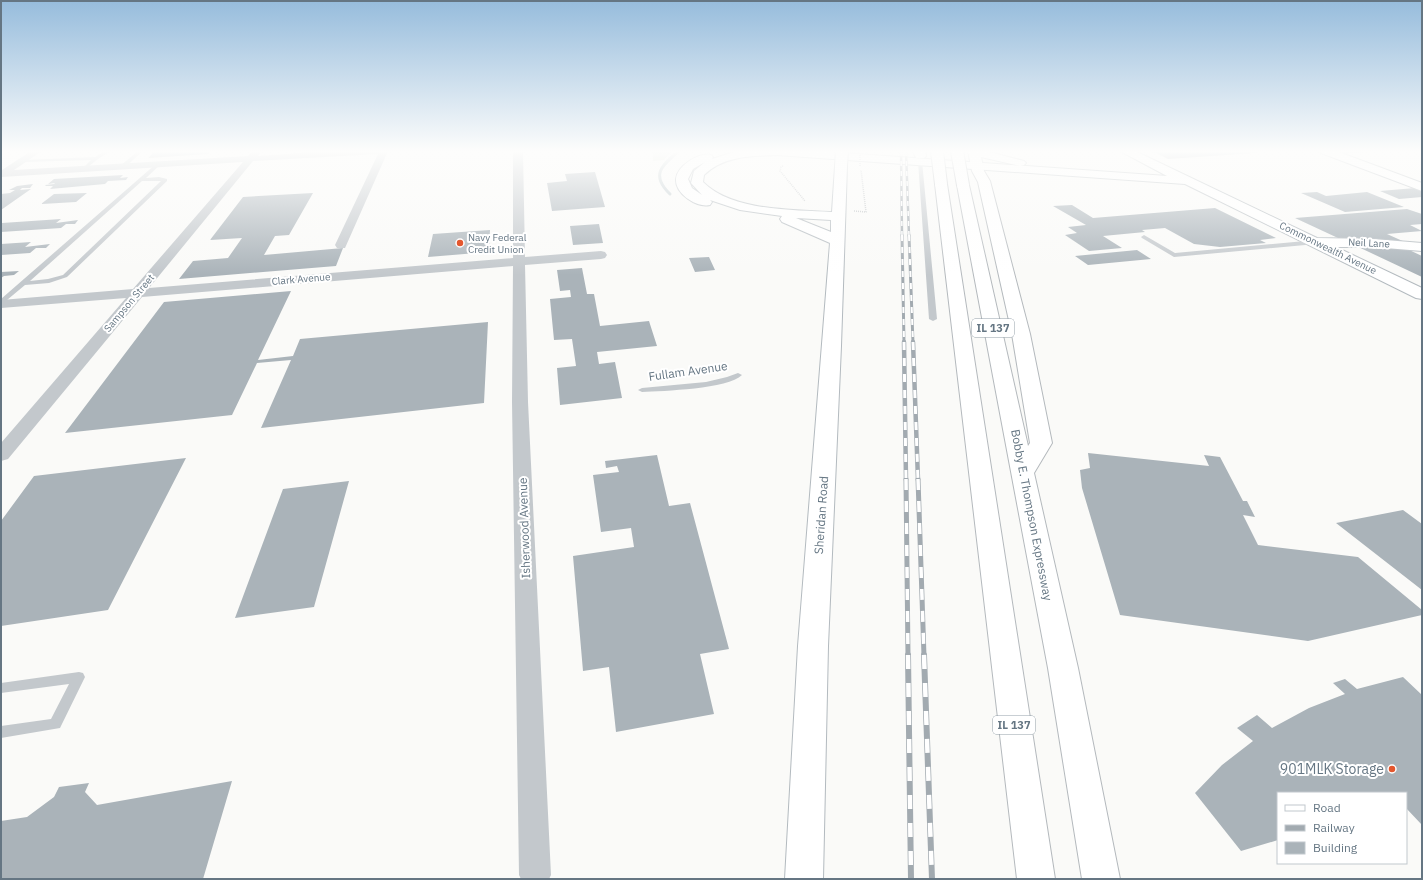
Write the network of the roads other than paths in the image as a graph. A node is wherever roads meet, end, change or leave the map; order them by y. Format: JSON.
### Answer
{"nodes":[{"id":1,"x":127,"y":192,"type":"edge"},
{"id":2,"x":152,"y":192,"type":"edge"},
{"id":3,"x":223,"y":192,"type":"edge"},
{"id":4,"x":365,"y":192,"type":"edge"},
{"id":5,"x":518,"y":192,"type":"edge"},
{"id":6,"x":686,"y":192,"type":"edge"},
{"id":7,"x":707,"y":192,"type":"edge"},
{"id":8,"x":839,"y":192,"type":"edge"},
{"id":9,"x":923,"y":192,"type":"edge"},
{"id":10,"x":942,"y":192,"type":"edge"},
{"id":11,"x":965,"y":192,"type":"edge"},
{"id":12,"x":987,"y":192,"type":"edge"},
{"id":13,"x":1212,"y":192,"type":"edge"},
{"id":14,"x":838,"y":199,"type":"junction"},
{"id":15,"x":784,"y":215,"type":"junction"},
{"id":16,"x":838,"y":218,"type":"junction"},
{"id":17,"x":1144,"y":238,"type":"dead end"},
{"id":18,"x":837,"y":241,"type":"junction"},
{"id":19,"x":1316,"y":242,"type":"junction"},
{"id":20,"x":341,"y":245,"type":"dead end"},
{"id":21,"x":1422,"y":247,"type":"edge"},
{"id":22,"x":601,"y":255,"type":"dead end"},
{"id":23,"x":519,"y":261,"type":"junction"},
{"id":24,"x":26,"y":282,"type":"junction"},
{"id":25,"x":138,"y":293,"type":"junction"},
{"id":26,"x":1422,"y":294,"type":"edge"},
{"id":27,"x":1,"y":304,"type":"edge"},
{"id":28,"x":933,"y":319,"type":"dead end"},
{"id":29,"x":738,"y":375,"type":"dead end"},
{"id":30,"x":642,"y":390,"type":"dead end"},
{"id":31,"x":1,"y":455,"type":"edge"},
{"id":32,"x":1023,"y":472,"type":"junction"},
{"id":33,"x":1,"y":688,"type":"edge"},
{"id":34,"x":1,"y":732,"type":"edge"},
{"id":35,"x":535,"y":875,"type":"dead end"},
{"id":36,"x":804,"y":879,"type":"edge"},
{"id":37,"x":1036,"y":879,"type":"edge"},
{"id":38,"x":1101,"y":879,"type":"edge"}],
"edges":[{"from":1,"to":24,"type":"lane"},
{"from":2,"to":24,"type":"lane"},
{"from":3,"to":25,"type":"street","name":"Sampson Street"},
{"from":4,"to":20,"type":"street"},
{"from":5,"to":23,"type":"street","name":"Isherwood Avenue"},
{"from":6,"to":15,"type":"main road"},
{"from":7,"to":15,"type":"main road"},
{"from":8,"to":14,"type":"main road","name":"Sheridan Road","bridge":true},
{"from":9,"to":28,"type":"lane"},
{"from":10,"to":37,"type":"main road","number":"IL 137","bridge":true},
{"from":11,"to":32,"type":"main road","name":"Bobby E. Thompson Expressway","number":"IL 137","bridge":true},
{"from":12,"to":32,"type":"main road"},
{"from":13,"to":19,"type":"main road","name":"Commonwealth Avenue"},
{"from":14,"to":15,"type":"main road"},
{"from":14,"to":16,"type":"main road","name":"Sheridan Road"},
{"from":15,"to":16,"type":"main road"},
{"from":15,"to":18,"type":"main road"},
{"from":16,"to":18,"type":"main road","name":"Sheridan Road"},
{"from":17,"to":19,"type":"lane"},
{"from":18,"to":36,"type":"main road","name":"Sheridan Road"},
{"from":19,"to":21,"type":"main road","name":"Neil Lane"},
{"from":19,"to":26,"type":"main road","name":"Commonwealth Avenue"},
{"from":22,"to":23,"type":"street","name":"Clark Avenue"},
{"from":23,"to":25,"type":"street","name":"Clark Avenue"},
{"from":23,"to":35,"type":"street","name":"Isherwood Avenue"},
{"from":24,"to":27,"type":"lane"},
{"from":25,"to":27,"type":"street","name":"Clark Avenue"},
{"from":25,"to":31,"type":"street","name":"Sampson Street"},
{"from":29,"to":30,"type":"lane","name":"Fullam Avenue"},
{"from":32,"to":38,"type":"main road","name":"Bobby E. Thompson Expressway","number":"IL 137"},
{"from":33,"to":34,"type":"lane"}]}
